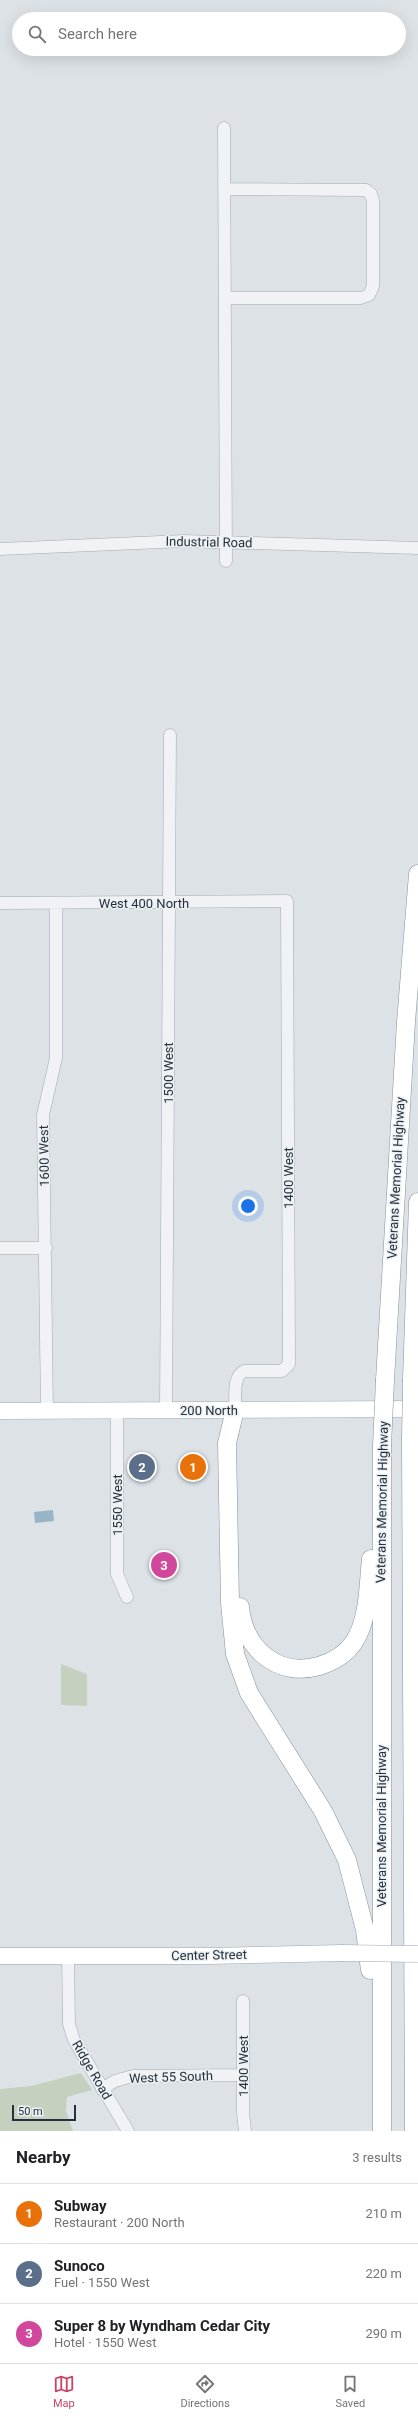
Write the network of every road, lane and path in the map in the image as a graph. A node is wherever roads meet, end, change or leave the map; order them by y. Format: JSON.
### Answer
{"nodes":[{"id":1,"x":224,"y":128,"type":"dead end"},
{"id":2,"x":224,"y":189,"type":"junction"},
{"id":3,"x":225,"y":298,"type":"junction"},
{"id":4,"x":226,"y":542,"type":"junction"},
{"id":5,"x":418,"y":548,"type":"edge"},
{"id":6,"x":0,"y":549,"type":"edge"},
{"id":7,"x":226,"y":561,"type":"dead end"},
{"id":8,"x":170,"y":735,"type":"dead end"},
{"id":9,"x":418,"y":874,"type":"edge"},
{"id":10,"x":287,"y":901,"type":"joint"},
{"id":11,"x":0,"y":903,"type":"edge"},
{"id":12,"x":56,"y":903,"type":"junction"},
{"id":13,"x":169,"y":903,"type":"junction"},
{"id":14,"x":418,"y":1202,"type":"edge"},
{"id":15,"x":0,"y":1248,"type":"edge"},
{"id":16,"x":46,"y":1248,"type":"junction"},
{"id":17,"x":418,"y":1328,"type":"edge"},
{"id":18,"x":413,"y":1354,"type":"junction"},
{"id":19,"x":117,"y":1410,"type":"junction"},
{"id":20,"x":166,"y":1410,"type":"junction"},
{"id":21,"x":235,"y":1410,"type":"junction"},
{"id":22,"x":418,"y":1410,"type":"edge"},
{"id":23,"x":0,"y":1411,"type":"edge"},
{"id":24,"x":47,"y":1411,"type":"junction"},
{"id":25,"x":381,"y":1473,"type":"junction"},
{"id":26,"x":127,"y":1598,"type":"dead end"},
{"id":27,"x":418,"y":1954,"type":"edge"},
{"id":28,"x":0,"y":1956,"type":"edge"},
{"id":29,"x":68,"y":1956,"type":"junction"},
{"id":30,"x":243,"y":2001,"type":"dead end"},
{"id":31,"x":381,"y":2043,"type":"junction"},
{"id":32,"x":243,"y":2075,"type":"junction"},
{"id":33,"x":102,"y":2089,"type":"junction"},
{"id":34,"x":128,"y":2131,"type":"edge"},
{"id":35,"x":245,"y":2131,"type":"edge"},
{"id":36,"x":382,"y":2131,"type":"edge"},
{"id":37,"x":414,"y":2131,"type":"edge"}],
"edges":[{"from":1,"to":2,"type":"street"},
{"from":2,"to":3,"type":"street"},
{"from":2,"to":3,"type":"street"},
{"from":3,"to":4,"type":"street"},
{"from":4,"to":5,"type":"street","name":"Industrial Road"},
{"from":4,"to":6,"type":"street","name":"Industrial Road"},
{"from":4,"to":7,"type":"street"},
{"from":8,"to":13,"type":"street","name":"1500 West"},
{"from":9,"to":25,"type":"highway","name":"Veterans Memorial Highway","bridge":true},
{"from":10,"to":13,"type":"street","name":"West 400 North"},
{"from":10,"to":21,"type":"street","name":"1400 West"},
{"from":11,"to":12,"type":"street","name":"West 400 North"},
{"from":12,"to":13,"type":"street","name":"West 400 North"},
{"from":12,"to":16,"type":"street","name":"1600 West"},
{"from":13,"to":20,"type":"street","name":"1500 West"},
{"from":14,"to":18,"type":"highway","name":"Veterans Memorial Highway"},
{"from":15,"to":16,"type":"street"},
{"from":16,"to":24,"type":"street","name":"1600 West"},
{"from":17,"to":18,"type":"highway"},
{"from":18,"to":37,"type":"highway","name":"Veterans Memorial Highway","bridge":true},
{"from":19,"to":20,"type":"main road","name":"200 North"},
{"from":19,"to":24,"type":"main road","name":"200 North"},
{"from":19,"to":26,"type":"street","name":"1550 West"},
{"from":20,"to":21,"type":"main road","name":"200 North"},
{"from":21,"to":22,"type":"main road","name":"200 North"},
{"from":21,"to":25,"type":"highway"},
{"from":21,"to":31,"type":"highway"},
{"from":23,"to":24,"type":"main road","name":"200 North"},
{"from":25,"to":31,"type":"highway","name":"Veterans Memorial Highway"},
{"from":27,"to":29,"type":"main road","name":"Center Street","bridge":true},
{"from":28,"to":29,"type":"main road","name":"Center Street"},
{"from":29,"to":33,"type":"street","name":"Ridge Road"},
{"from":30,"to":32,"type":"street","name":"1400 West"},
{"from":31,"to":36,"type":"highway","name":"Veterans Memorial Highway"},
{"from":32,"to":33,"type":"street","name":"West 55 South"},
{"from":32,"to":35,"type":"street","name":"1400 West"},
{"from":33,"to":34,"type":"street","name":"Ridge Road"}]}
